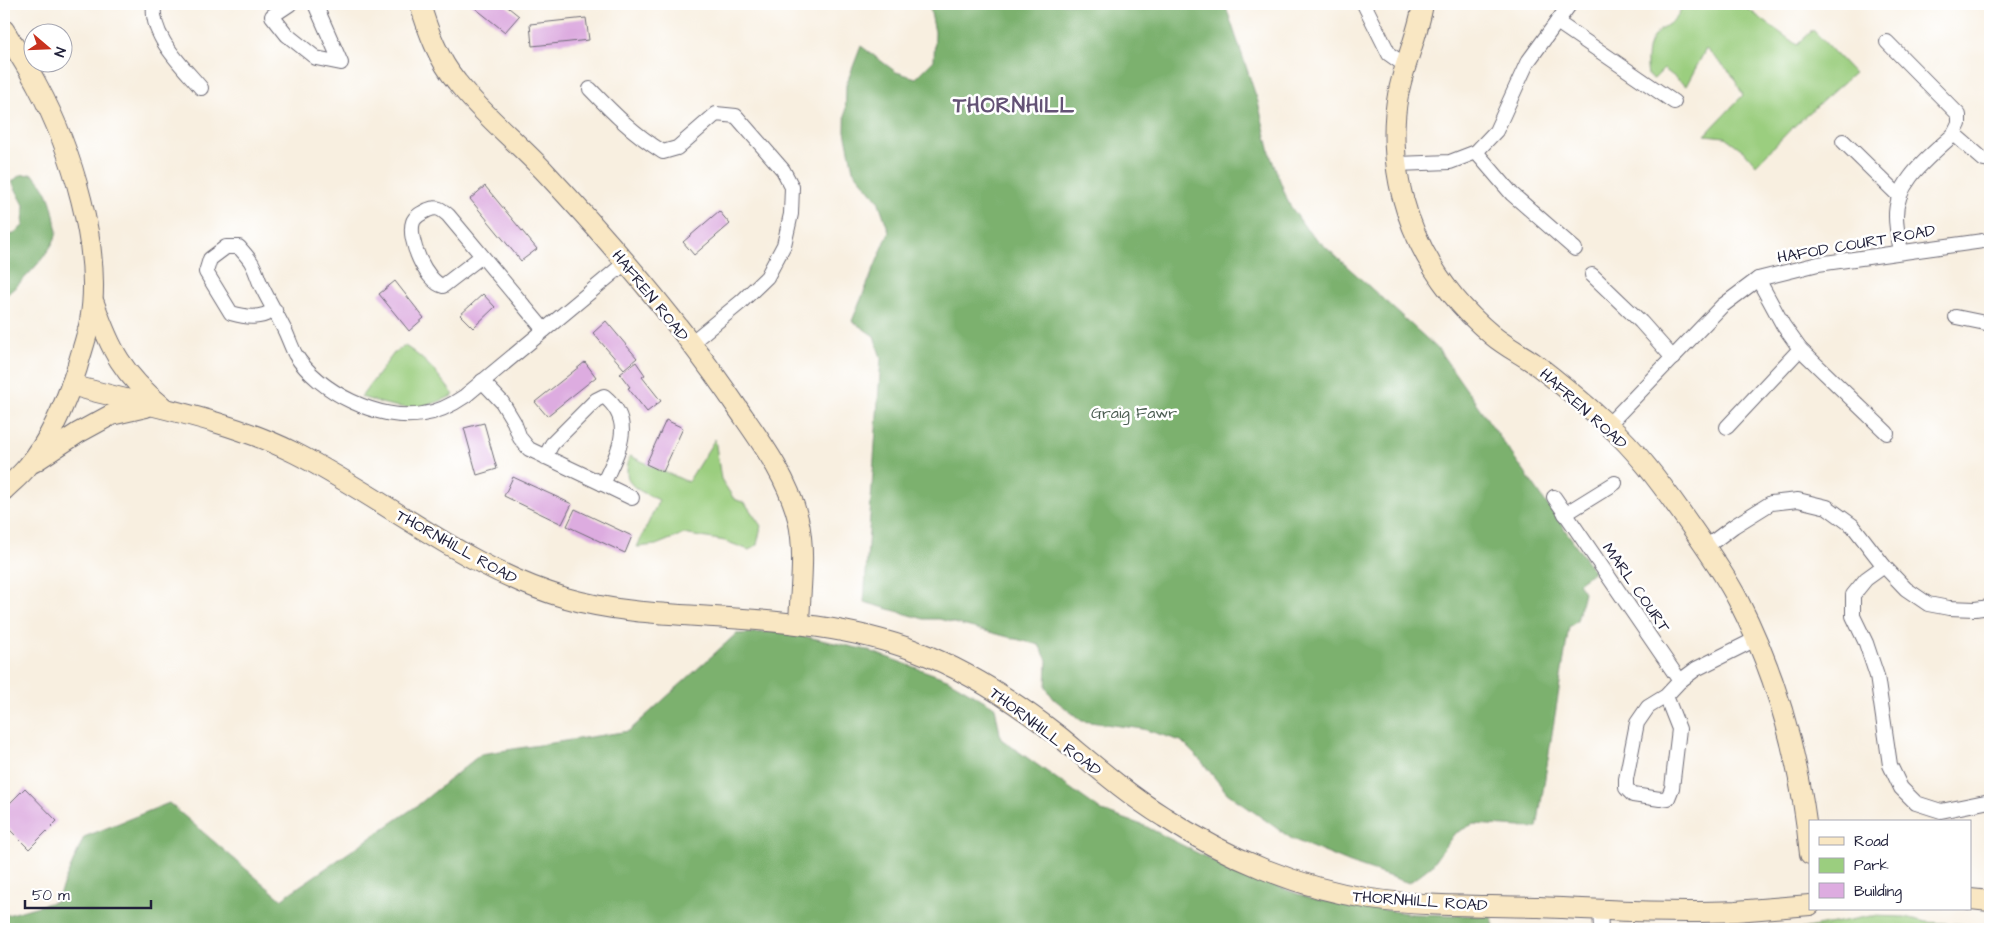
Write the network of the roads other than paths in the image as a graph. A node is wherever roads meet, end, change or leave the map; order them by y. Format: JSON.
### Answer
{"nodes":[{"id":1,"x":154,"y":4,"type":"edge"},
{"id":2,"x":290,"y":4,"type":"edge"},
{"id":3,"x":315,"y":4,"type":"edge"},
{"id":4,"x":420,"y":4,"type":"edge"},
{"id":5,"x":1364,"y":4,"type":"edge"},
{"id":6,"x":1423,"y":4,"type":"edge"},
{"id":7,"x":1570,"y":4,"type":"edge"},
{"id":8,"x":1557,"y":22,"type":"junction"},
{"id":9,"x":4,"y":30,"type":"edge"},
{"id":10,"x":1887,"y":42,"type":"dead end"},
{"id":11,"x":1406,"y":66,"type":"junction"},
{"id":12,"x":201,"y":88,"type":"dead end"},
{"id":13,"x":590,"y":89,"type":"dead end"},
{"id":14,"x":1674,"y":102,"type":"dead end"},
{"id":15,"x":1954,"y":134,"type":"junction"},
{"id":16,"x":1843,"y":141,"type":"dead end"},
{"id":17,"x":1476,"y":152,"type":"junction"},
{"id":18,"x":1984,"y":160,"type":"dead end"},
{"id":19,"x":1398,"y":164,"type":"junction"},
{"id":20,"x":1898,"y":195,"type":"junction"},
{"id":21,"x":1990,"y":240,"type":"edge"},
{"id":22,"x":1575,"y":249,"type":"dead end"},
{"id":23,"x":1901,"y":251,"type":"junction"},
{"id":24,"x":482,"y":256,"type":"junction"},
{"id":25,"x":625,"y":262,"type":"junction"},
{"id":26,"x":1592,"y":275,"type":"dead end"},
{"id":27,"x":1758,"y":279,"type":"junction"},
{"id":28,"x":92,"y":299,"type":"junction"},
{"id":29,"x":275,"y":310,"type":"junction"},
{"id":30,"x":1956,"y":317,"type":"dead end"},
{"id":31,"x":1990,"y":324,"type":"edge"},
{"id":32,"x":544,"y":330,"type":"junction"},
{"id":33,"x":691,"y":343,"type":"junction"},
{"id":34,"x":1800,"y":349,"type":"junction"},
{"id":35,"x":1673,"y":358,"type":"junction"},
{"id":36,"x":482,"y":382,"type":"junction"},
{"id":37,"x":72,"y":385,"type":"junction"},
{"id":38,"x":158,"y":408,"type":"junction"},
{"id":39,"x":1608,"y":425,"type":"junction"},
{"id":40,"x":1728,"y":427,"type":"dead end"},
{"id":41,"x":1887,"y":433,"type":"dead end"},
{"id":42,"x":545,"y":457,"type":"junction"},
{"id":43,"x":28,"y":466,"type":"junction"},
{"id":44,"x":1615,"y":483,"type":"dead end"},
{"id":45,"x":603,"y":484,"type":"junction"},
{"id":46,"x":4,"y":490,"type":"edge"},
{"id":47,"x":1554,"y":497,"type":"dead end"},
{"id":48,"x":632,"y":498,"type":"dead end"},
{"id":49,"x":1565,"y":514,"type":"junction"},
{"id":50,"x":1706,"y":548,"type":"junction"},
{"id":51,"x":1884,"y":566,"type":"junction"},
{"id":52,"x":1990,"y":607,"type":"edge"},
{"id":53,"x":799,"y":624,"type":"junction"},
{"id":54,"x":1756,"y":640,"type":"junction"},
{"id":55,"x":1680,"y":681,"type":"junction"},
{"id":56,"x":1666,"y":696,"type":"junction"},
{"id":57,"x":1990,"y":801,"type":"edge"},
{"id":58,"x":1809,"y":847,"type":"edge"},
{"id":59,"x":1972,"y":899,"type":"edge"},
{"id":60,"x":1990,"y":901,"type":"edge"},
{"id":61,"x":1809,"y":905,"type":"edge"},
{"id":62,"x":1600,"y":919,"type":"edge"}],
"edges":[{"from":1,"to":12,"type":"street"},
{"from":2,"to":3,"type":"street"},
{"from":4,"to":25,"type":"street","name":"HAFREN ROAD"},
{"from":5,"to":11,"type":"street"},
{"from":6,"to":11,"type":"street","name":"HAFREN ROAD"},
{"from":7,"to":8,"type":"street"},
{"from":8,"to":14,"type":"street"},
{"from":8,"to":17,"type":"street"},
{"from":9,"to":28,"type":"street"},
{"from":10,"to":15,"type":"street"},
{"from":11,"to":19,"type":"street","name":"HAFREN ROAD"},
{"from":13,"to":33,"type":"street"},
{"from":15,"to":18,"type":"street"},
{"from":15,"to":20,"type":"street"},
{"from":16,"to":20,"type":"street"},
{"from":17,"to":19,"type":"street"},
{"from":17,"to":22,"type":"street"},
{"from":19,"to":39,"type":"street","name":"HAFREN ROAD"},
{"from":20,"to":23,"type":"street"},
{"from":21,"to":23,"type":"street","name":"HAFOD COURT ROAD"},
{"from":23,"to":27,"type":"street","name":"HAFOD COURT ROAD"},
{"from":24,"to":24,"type":"street"},
{"from":24,"to":32,"type":"street"},
{"from":25,"to":32,"type":"street"},
{"from":25,"to":33,"type":"street","name":"HAFREN ROAD"},
{"from":26,"to":35,"type":"street"},
{"from":27,"to":34,"type":"street"},
{"from":27,"to":35,"type":"street","name":"HAFOD COURT ROAD"},
{"from":28,"to":37,"type":"street"},
{"from":28,"to":38,"type":"street"},
{"from":29,"to":29,"type":"street"},
{"from":29,"to":36,"type":"street"},
{"from":30,"to":31,"type":"street"},
{"from":32,"to":36,"type":"street"},
{"from":33,"to":53,"type":"street","name":"HAFREN ROAD"},
{"from":34,"to":40,"type":"street"},
{"from":34,"to":41,"type":"street"},
{"from":35,"to":39,"type":"street","name":"HAFOD COURT ROAD"},
{"from":36,"to":42,"type":"street"},
{"from":37,"to":38,"type":"street","name":"THORNHILL ROAD"},
{"from":37,"to":43,"type":"street"},
{"from":38,"to":43,"type":"street"},
{"from":38,"to":53,"type":"street","name":"THORNHILL ROAD"},
{"from":39,"to":50,"type":"street","name":"HAFREN ROAD"},
{"from":42,"to":45,"type":"street"},
{"from":42,"to":45,"type":"street"},
{"from":43,"to":46,"type":"street"},
{"from":44,"to":49,"type":"street"},
{"from":45,"to":48,"type":"street"},
{"from":47,"to":49,"type":"street","name":"MARL COURT"},
{"from":49,"to":55,"type":"street","name":"MARL COURT"},
{"from":50,"to":51,"type":"street"},
{"from":50,"to":54,"type":"street","name":"HAFREN ROAD"},
{"from":51,"to":52,"type":"street"},
{"from":51,"to":57,"type":"street"},
{"from":53,"to":62,"type":"street","name":"THORNHILL ROAD"},
{"from":54,"to":55,"type":"street"},
{"from":54,"to":58,"type":"street","name":"HAFREN ROAD"},
{"from":55,"to":56,"type":"street"},
{"from":56,"to":56,"type":"street"},
{"from":59,"to":60,"type":"street"},
{"from":61,"to":62,"type":"street","name":"THORNHILL ROAD"}]}
